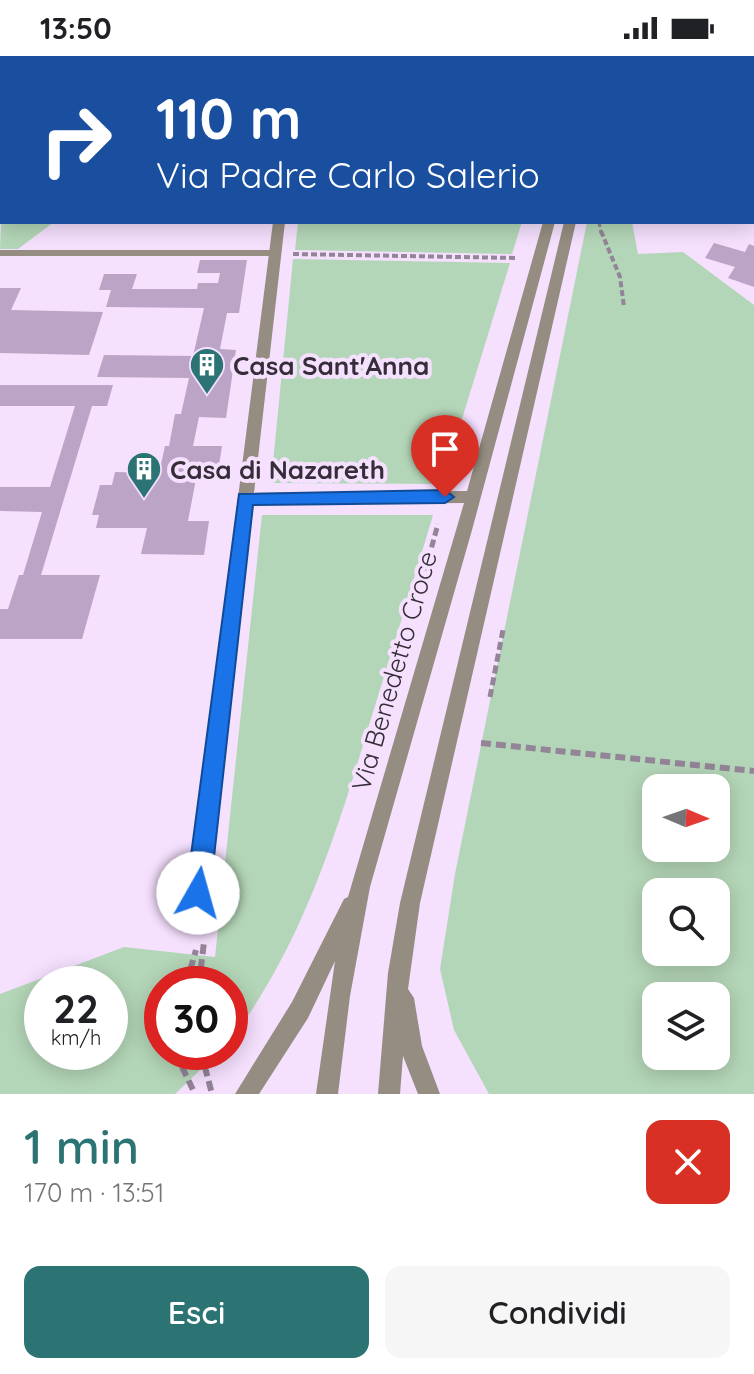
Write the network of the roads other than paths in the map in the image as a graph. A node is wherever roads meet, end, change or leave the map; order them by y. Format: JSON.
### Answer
{"nodes":[{"id":1,"x":279,"y":224,"type":"edge"},
{"id":2,"x":548,"y":224,"type":"edge"},
{"id":3,"x":570,"y":224,"type":"edge"},
{"id":4,"x":0,"y":253,"type":"edge"},
{"id":5,"x":275,"y":253,"type":"junction"},
{"id":6,"x":471,"y":497,"type":"junction"},
{"id":7,"x":245,"y":499,"type":"junction"},
{"id":8,"x":360,"y":887,"type":"junction"},
{"id":9,"x":194,"y":923,"type":"road end"},
{"id":10,"x":399,"y":973,"type":"junction"},
{"id":11,"x":246,"y":1094,"type":"edge"},
{"id":12,"x":327,"y":1094,"type":"edge"},
{"id":13,"x":389,"y":1094,"type":"edge"},
{"id":14,"x":429,"y":1094,"type":"edge"}],
"edges":[{"from":1,"to":5,"type":"street"},
{"from":2,"to":6,"type":"street","name":"Via Benedetto Croce"},
{"from":3,"to":10,"type":"street"},
{"from":4,"to":5,"type":"street"},
{"from":5,"to":7,"type":"street"},
{"from":6,"to":7,"type":"street"},
{"from":6,"to":8,"type":"street","name":"Via Benedetto Croce"},
{"from":7,"to":9,"type":"street"},
{"from":8,"to":11,"type":"street"},
{"from":8,"to":12,"type":"street","name":"Via Benedetto Croce"},
{"from":10,"to":13,"type":"street"},
{"from":10,"to":14,"type":"street"}]}
